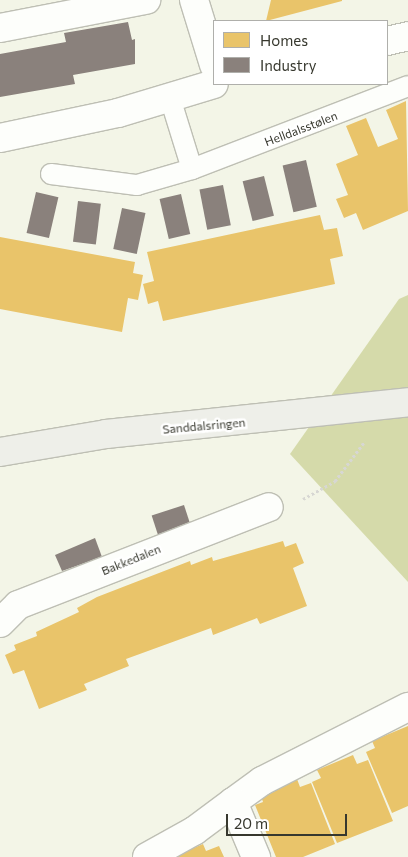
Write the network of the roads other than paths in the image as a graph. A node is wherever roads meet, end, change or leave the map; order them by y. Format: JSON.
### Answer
{"nodes":[{"id":1,"x":146,"y":0,"type":"edge"},
{"id":2,"x":194,"y":0,"type":"edge"},
{"id":3,"x":0,"y":28,"type":"edge"},
{"id":4,"x":408,"y":36,"type":"edge"},
{"id":5,"x":388,"y":41,"type":"edge"},
{"id":6,"x":213,"y":62,"type":"edge"},
{"id":7,"x":213,"y":84,"type":"edge"},
{"id":8,"x":408,"y":86,"type":"edge"},
{"id":9,"x":170,"y":98,"type":"junction"},
{"id":10,"x":0,"y":138,"type":"edge"},
{"id":11,"x":192,"y":169,"type":"junction"},
{"id":12,"x":51,"y":174,"type":"dead end"},
{"id":13,"x":408,"y":402,"type":"edge"},
{"id":14,"x":0,"y":452,"type":"edge"},
{"id":15,"x":269,"y":507,"type":"road end"},
{"id":16,"x":0,"y":623,"type":"edge"},
{"id":17,"x":408,"y":707,"type":"edge"},
{"id":18,"x":233,"y":802,"type":"junction"},
{"id":19,"x":148,"y":857,"type":"edge"},
{"id":20,"x":256,"y":857,"type":"edge"}],
"edges":[{"from":1,"to":3,"type":"street"},
{"from":2,"to":6,"type":"street"},
{"from":4,"to":5,"type":"street"},
{"from":7,"to":9,"type":"street"},
{"from":8,"to":11,"type":"lane","name":"Helldalsstølen"},
{"from":9,"to":10,"type":"street"},
{"from":9,"to":11,"type":"lane"},
{"from":11,"to":12,"type":"lane","name":"Helldalsstølen"},
{"from":13,"to":14,"type":"main road","name":"Sanddalsringen"},
{"from":15,"to":16,"type":"street","name":"Bakkedalen"},
{"from":17,"to":18,"type":"street"},
{"from":18,"to":19,"type":"street"},
{"from":18,"to":20,"type":"street"}]}
